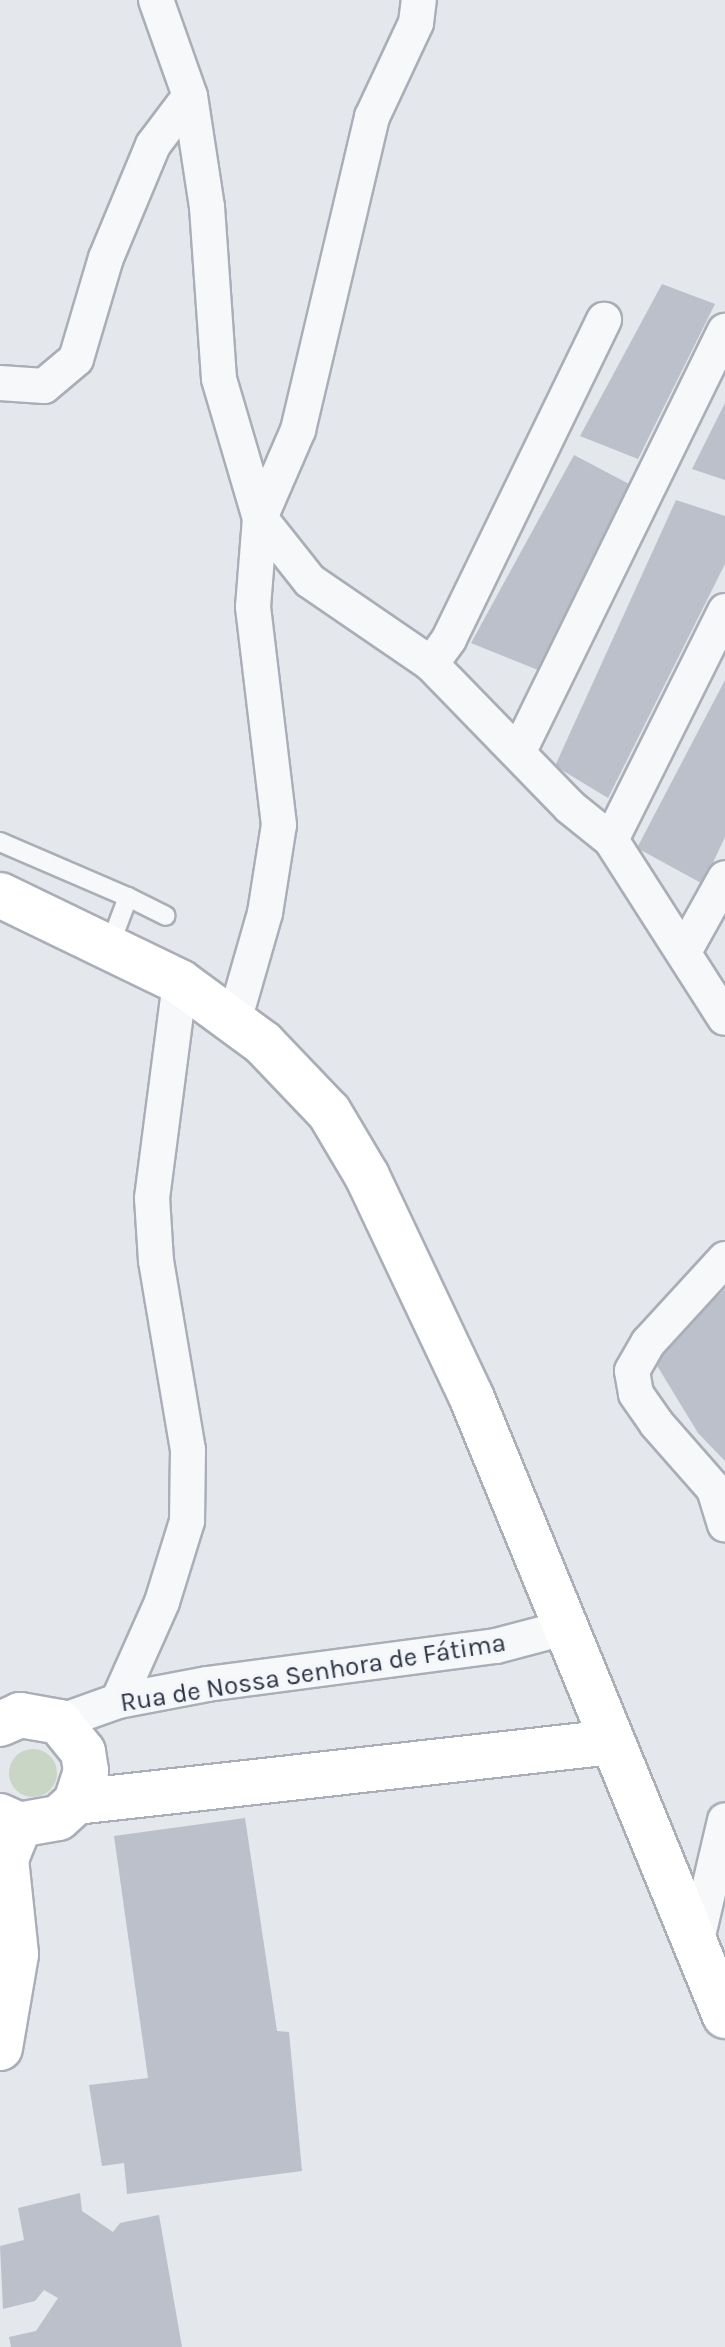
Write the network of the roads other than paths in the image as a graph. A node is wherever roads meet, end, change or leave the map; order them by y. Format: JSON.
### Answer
{"nodes":[{"id":1,"x":156,"y":0,"type":"edge"},
{"id":2,"x":419,"y":0,"type":"edge"},
{"id":3,"x":190,"y":96,"type":"junction"},
{"id":4,"x":604,"y":320,"type":"dead end"},
{"id":5,"x":725,"y":331,"type":"edge"},
{"id":6,"x":0,"y":383,"type":"edge"},
{"id":7,"x":260,"y":518,"type":"junction"},
{"id":8,"x":725,"y":611,"type":"edge"},
{"id":9,"x":431,"y":664,"type":"junction"},
{"id":10,"x":519,"y":751,"type":"junction"},
{"id":11,"x":611,"y":840,"type":"junction"},
{"id":12,"x":0,"y":842,"type":"edge"},
{"id":13,"x":725,"y":878,"type":"edge"},
{"id":14,"x":0,"y":895,"type":"edge"},
{"id":15,"x":128,"y":897,"type":"junction"},
{"id":16,"x":166,"y":916,"type":"dead end"},
{"id":17,"x":110,"y":945,"type":"junction"},
{"id":18,"x":685,"y":950,"type":"junction"},
{"id":19,"x":180,"y":982,"type":"junction"},
{"id":20,"x":725,"y":1018,"type":"edge"},
{"id":21,"x":234,"y":1021,"type":"junction"},
{"id":22,"x":725,"y":1259,"type":"edge"},
{"id":23,"x":725,"y":1524,"type":"edge"},
{"id":24,"x":568,"y":1627,"type":"junction"},
{"id":25,"x":118,"y":1701,"type":"junction"},
{"id":26,"x":59,"y":1722,"type":"junction"},
{"id":27,"x":0,"y":1724,"type":"edge"},
{"id":28,"x":612,"y":1742,"type":"junction"},
{"id":29,"x":76,"y":1802,"type":"junction"},
{"id":30,"x":10,"y":1820,"type":"edge"},
{"id":31,"x":724,"y":1831,"type":"edge"},
{"id":32,"x":696,"y":1944,"type":"junction"},
{"id":33,"x":725,"y":2016,"type":"edge"},
{"id":34,"x":0,"y":2048,"type":"edge"}],
"edges":[{"from":1,"to":3,"type":"street"},
{"from":2,"to":7,"type":"street"},
{"from":3,"to":6,"type":"street"},
{"from":3,"to":7,"type":"street"},
{"from":4,"to":9,"type":"street"},
{"from":5,"to":10,"type":"street"},
{"from":7,"to":9,"type":"street"},
{"from":7,"to":21,"type":"street"},
{"from":8,"to":11,"type":"street"},
{"from":9,"to":10,"type":"street"},
{"from":10,"to":11,"type":"street"},
{"from":11,"to":18,"type":"street"},
{"from":12,"to":15,"type":"lane"},
{"from":13,"to":18,"type":"street"},
{"from":14,"to":17,"type":"main road"},
{"from":15,"to":16,"type":"lane"},
{"from":15,"to":17,"type":"lane"},
{"from":17,"to":19,"type":"main road"},
{"from":18,"to":20,"type":"street"},
{"from":19,"to":21,"type":"main road"},
{"from":19,"to":25,"type":"street"},
{"from":21,"to":24,"type":"main road"},
{"from":22,"to":23,"type":"street"},
{"from":24,"to":25,"type":"street","name":"Rua de Nossa Senhora de Fátima"},
{"from":24,"to":28,"type":"main road"},
{"from":25,"to":26,"type":"street","name":"Rua de Nossa Senhora de Fátima"},
{"from":26,"to":27,"type":"main road"},
{"from":26,"to":29,"type":"main road"},
{"from":28,"to":29,"type":"main road"},
{"from":28,"to":32,"type":"main road"},
{"from":29,"to":30,"type":"main road"},
{"from":30,"to":34,"type":"main road"},
{"from":31,"to":32,"type":"street"},
{"from":32,"to":33,"type":"main road"}]}
